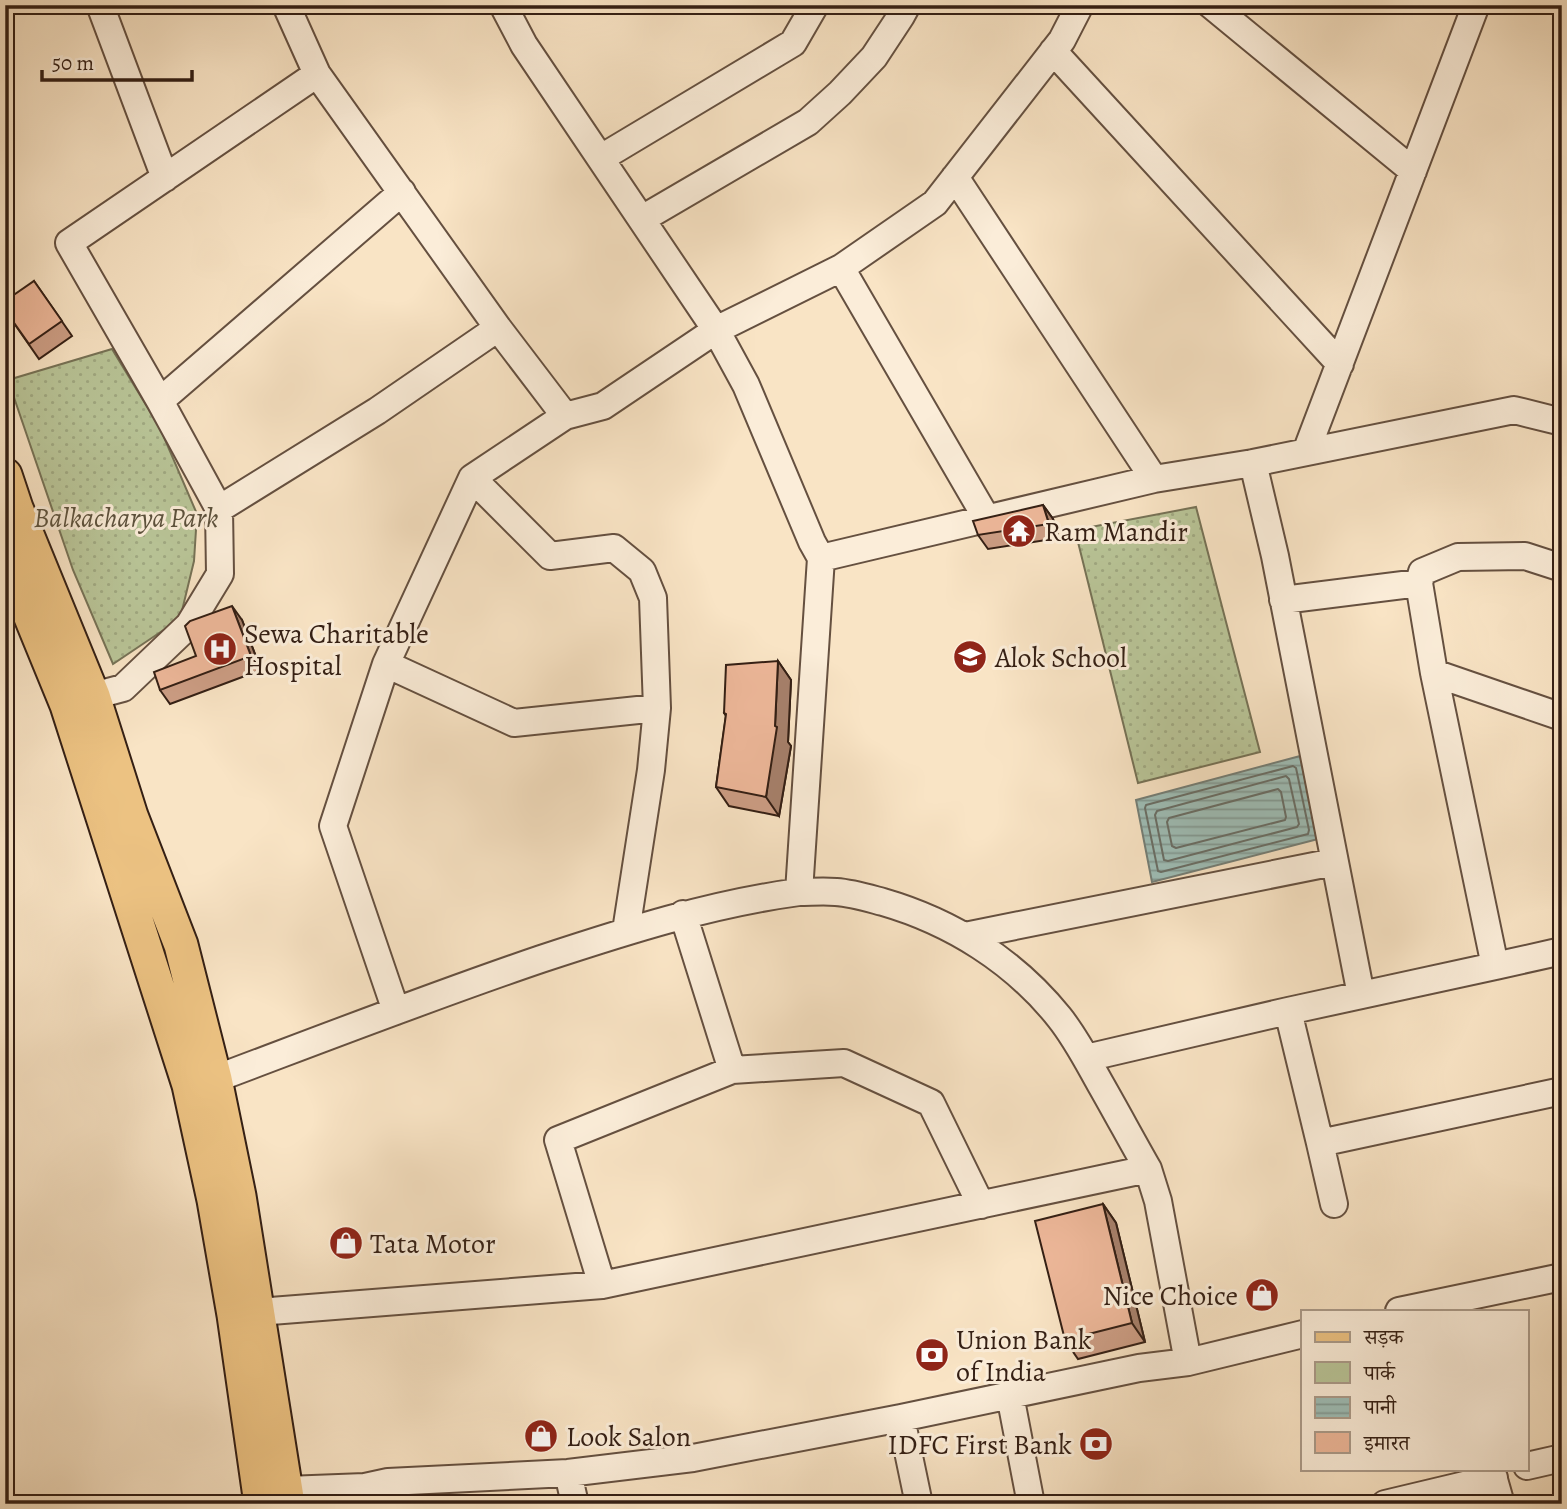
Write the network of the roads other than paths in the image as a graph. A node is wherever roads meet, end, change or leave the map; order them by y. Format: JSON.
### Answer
{"nodes":[{"id":1,"x":100,"y":5,"type":"edge"},
{"id":2,"x":285,"y":5,"type":"edge"},
{"id":3,"x":503,"y":5,"type":"edge"},
{"id":4,"x":815,"y":5,"type":"edge"},
{"id":5,"x":906,"y":5,"type":"edge"},
{"id":6,"x":1080,"y":5,"type":"edge"},
{"id":7,"x":1211,"y":5,"type":"edge"},
{"id":8,"x":1476,"y":5,"type":"edge"},
{"id":9,"x":1054,"y":51,"type":"junction"},
{"id":10,"x":317,"y":74,"type":"junction"},
{"id":11,"x":601,"y":158,"type":"junction"},
{"id":12,"x":1413,"y":171,"type":"junction"},
{"id":13,"x":955,"y":177,"type":"junction"},
{"id":14,"x":165,"y":178,"type":"junction"},
{"id":15,"x":402,"y":192,"type":"junction"},
{"id":16,"x":642,"y":219,"type":"junction"},
{"id":17,"x":841,"y":268,"type":"junction"},
{"id":18,"x":498,"y":328,"type":"junction"},
{"id":19,"x":716,"y":330,"type":"junction"},
{"id":20,"x":1340,"y":364,"type":"junction"},
{"id":21,"x":160,"y":401,"type":"junction"},
{"id":22,"x":565,"y":416,"type":"junction"},
{"id":23,"x":1562,"y":422,"type":"edge"},
{"id":24,"x":1306,"y":452,"type":"junction"},
{"id":25,"x":1253,"y":463,"type":"junction"},
{"id":26,"x":5,"y":475,"type":"edge"},
{"id":27,"x":472,"y":478,"type":"junction"},
{"id":28,"x":1154,"y":480,"type":"junction"},
{"id":29,"x":219,"y":509,"type":"junction"},
{"id":30,"x":986,"y":519,"type":"junction"},
{"id":31,"x":5,"y":554,"type":"edge"},
{"id":32,"x":821,"y":558,"type":"junction"},
{"id":33,"x":1562,"y":568,"type":"edge"},
{"id":34,"x":1419,"y":583,"type":"junction"},
{"id":35,"x":1283,"y":600,"type":"junction"},
{"id":36,"x":386,"y":664,"type":"junction"},
{"id":37,"x":1434,"y":673,"type":"junction"},
{"id":38,"x":93,"y":696,"type":"junction"},
{"id":39,"x":657,"y":708,"type":"junction"},
{"id":40,"x":1562,"y":717,"type":"edge"},
{"id":41,"x":1334,"y":862,"type":"junction"},
{"id":42,"x":799,"y":892,"type":"junction"},
{"id":43,"x":683,"y":915,"type":"junction"},
{"id":44,"x":626,"y":931,"type":"junction"},
{"id":45,"x":965,"y":936,"type":"junction"},
{"id":46,"x":1562,"y":951,"type":"edge"},
{"id":47,"x":1495,"y":966,"type":"junction"},
{"id":48,"x":1361,"y":995,"type":"junction"},
{"id":49,"x":396,"y":1011,"type":"junction"},
{"id":50,"x":1288,"y":1011,"type":"junction"},
{"id":51,"x":1086,"y":1058,"type":"junction"},
{"id":52,"x":732,"y":1070,"type":"junction"},
{"id":53,"x":215,"y":1079,"type":"junction"},
{"id":54,"x":1562,"y":1091,"type":"edge"},
{"id":55,"x":1320,"y":1143,"type":"junction"},
{"id":56,"x":1148,"y":1169,"type":"junction"},
{"id":57,"x":981,"y":1205,"type":"junction"},
{"id":58,"x":1334,"y":1205,"type":"dead end"},
{"id":59,"x":1562,"y":1277,"type":"edge"},
{"id":60,"x":602,"y":1284,"type":"junction"},
{"id":61,"x":1443,"y":1307,"type":"edge"},
{"id":62,"x":1410,"y":1310,"type":"edge"},
{"id":63,"x":258,"y":1312,"type":"junction"},
{"id":64,"x":1301,"y":1334,"type":"edge"},
{"id":65,"x":1188,"y":1362,"type":"junction"},
{"id":66,"x":1011,"y":1402,"type":"junction"},
{"id":67,"x":902,"y":1425,"type":"junction"},
{"id":68,"x":1562,"y":1458,"type":"edge"},
{"id":69,"x":1528,"y":1466,"type":"edge"},
{"id":70,"x":1498,"y":1472,"type":"edge"},
{"id":71,"x":571,"y":1488,"type":"edge"},
{"id":72,"x":278,"y":1499,"type":"edge"},
{"id":73,"x":919,"y":1504,"type":"edge"},
{"id":74,"x":1031,"y":1504,"type":"edge"},
{"id":75,"x":1385,"y":1504,"type":"edge"},
{"id":76,"x":1501,"y":1504,"type":"edge"}],
"edges":[{"from":1,"to":14,"type":"street"},
{"from":2,"to":10,"type":"street"},
{"from":3,"to":11,"type":"street"},
{"from":4,"to":11,"type":"street"},
{"from":5,"to":16,"type":"street"},
{"from":6,"to":9,"type":"street"},
{"from":7,"to":12,"type":"street"},
{"from":8,"to":12,"type":"street"},
{"from":9,"to":13,"type":"street"},
{"from":9,"to":20,"type":"street"},
{"from":10,"to":14,"type":"street"},
{"from":10,"to":15,"type":"street"},
{"from":11,"to":16,"type":"street"},
{"from":12,"to":20,"type":"street"},
{"from":13,"to":17,"type":"street"},
{"from":13,"to":28,"type":"street"},
{"from":14,"to":21,"type":"street"},
{"from":15,"to":18,"type":"street"},
{"from":15,"to":21,"type":"street"},
{"from":16,"to":19,"type":"street"},
{"from":17,"to":19,"type":"street"},
{"from":17,"to":30,"type":"street"},
{"from":18,"to":22,"type":"street"},
{"from":18,"to":29,"type":"street"},
{"from":19,"to":22,"type":"street"},
{"from":19,"to":32,"type":"street"},
{"from":20,"to":24,"type":"street"},
{"from":21,"to":29,"type":"street"},
{"from":22,"to":27,"type":"street"},
{"from":23,"to":24,"type":"street"},
{"from":24,"to":25,"type":"street"},
{"from":25,"to":28,"type":"street"},
{"from":25,"to":35,"type":"street"},
{"from":26,"to":38,"type":"main road"},
{"from":27,"to":36,"type":"street"},
{"from":27,"to":39,"type":"street"},
{"from":28,"to":30,"type":"street"},
{"from":29,"to":38,"type":"street"},
{"from":30,"to":32,"type":"street"},
{"from":31,"to":72,"type":"main road"},
{"from":32,"to":42,"type":"street"},
{"from":33,"to":34,"type":"street"},
{"from":34,"to":35,"type":"street"},
{"from":34,"to":37,"type":"street"},
{"from":35,"to":41,"type":"street"},
{"from":36,"to":39,"type":"street"},
{"from":36,"to":49,"type":"street"},
{"from":37,"to":40,"type":"street"},
{"from":37,"to":47,"type":"street"},
{"from":38,"to":53,"type":"main road"},
{"from":39,"to":44,"type":"street"},
{"from":41,"to":45,"type":"street"},
{"from":41,"to":48,"type":"street"},
{"from":42,"to":43,"type":"street"},
{"from":42,"to":45,"type":"street"},
{"from":43,"to":44,"type":"street"},
{"from":43,"to":52,"type":"street"},
{"from":44,"to":49,"type":"street"},
{"from":45,"to":51,"type":"street"},
{"from":46,"to":47,"type":"street"},
{"from":47,"to":48,"type":"street"},
{"from":48,"to":50,"type":"street"},
{"from":49,"to":53,"type":"street"},
{"from":50,"to":51,"type":"street"},
{"from":50,"to":55,"type":"street"},
{"from":51,"to":56,"type":"street"},
{"from":52,"to":57,"type":"street"},
{"from":52,"to":60,"type":"street"},
{"from":53,"to":63,"type":"main road"},
{"from":54,"to":55,"type":"street"},
{"from":55,"to":58,"type":"street"},
{"from":56,"to":57,"type":"street"},
{"from":56,"to":65,"type":"street"},
{"from":57,"to":60,"type":"street"},
{"from":59,"to":61,"type":"street"},
{"from":60,"to":63,"type":"street"},
{"from":61,"to":62,"type":"street"},
{"from":63,"to":72,"type":"main road"},
{"from":64,"to":65,"type":"street"},
{"from":65,"to":66,"type":"street"},
{"from":66,"to":67,"type":"street"},
{"from":66,"to":74,"type":"street"},
{"from":67,"to":71,"type":"street"},
{"from":67,"to":73,"type":"street"},
{"from":68,"to":69,"type":"street"},
{"from":70,"to":75,"type":"street"},
{"from":70,"to":76,"type":"street"},
{"from":71,"to":72,"type":"street"}]}
